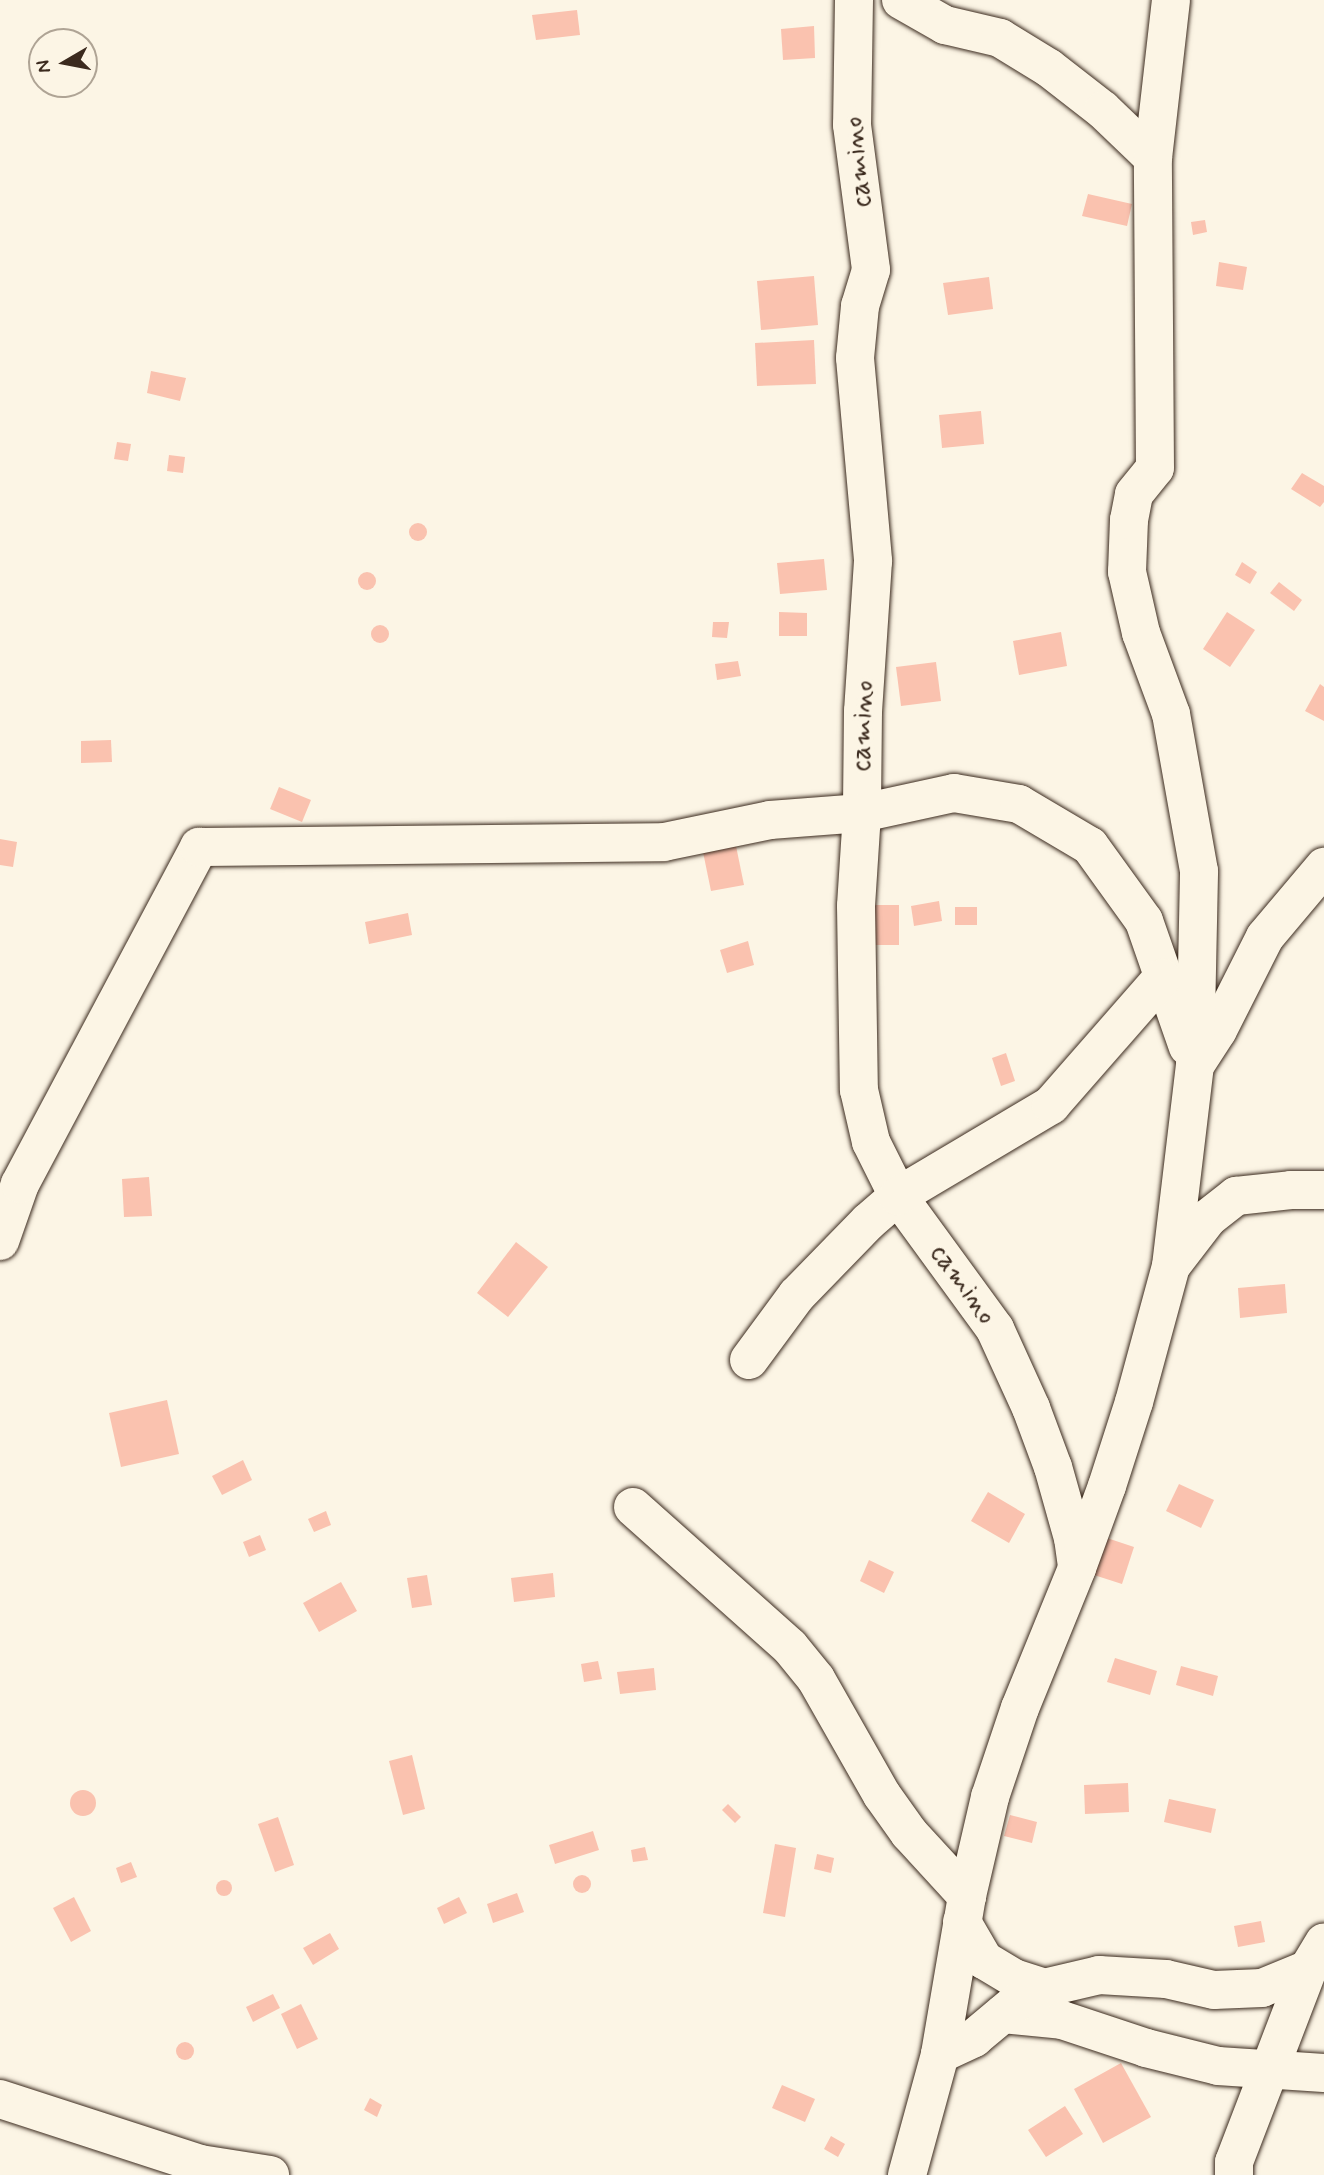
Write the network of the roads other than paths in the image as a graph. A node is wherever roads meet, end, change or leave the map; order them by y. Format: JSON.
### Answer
{"nodes":[{"id":1,"x":854,"y":0,"type":"edge"},
{"id":2,"x":901,"y":0,"type":"edge"},
{"id":3,"x":1171,"y":0,"type":"edge"},
{"id":4,"x":1153,"y":158,"type":"junction"},
{"id":5,"x":862,"y":813,"type":"junction"},
{"id":6,"x":1324,"y":867,"type":"edge"},
{"id":7,"x":1162,"y":978,"type":"junction"},
{"id":8,"x":1195,"y":1065,"type":"junction"},
{"id":9,"x":1324,"y":1190,"type":"edge"},
{"id":10,"x":898,"y":1196,"type":"junction"},
{"id":11,"x":0,"y":1241,"type":"edge"},
{"id":12,"x":1171,"y":1266,"type":"junction"},
{"id":13,"x":749,"y":1360,"type":"dead end"},
{"id":14,"x":633,"y":1507,"type":"dead end"},
{"id":15,"x":1077,"y":1568,"type":"junction"},
{"id":16,"x":964,"y":1909,"type":"junction"},
{"id":17,"x":1316,"y":1955,"type":"edge"},
{"id":18,"x":1044,"y":1988,"type":"junction"},
{"id":19,"x":1003,"y":2014,"type":"junction"},
{"id":20,"x":940,"y":2054,"type":"junction"},
{"id":21,"x":1268,"y":2068,"type":"junction"},
{"id":22,"x":1324,"y":2073,"type":"edge"},
{"id":23,"x":0,"y":2099,"type":"edge"},
{"id":24,"x":271,"y":2175,"type":"edge"},
{"id":25,"x":906,"y":2175,"type":"edge"},
{"id":26,"x":1234,"y":2175,"type":"edge"}],
"edges":[{"from":1,"to":5,"type":"street","name":"camino"},
{"from":2,"to":4,"type":"street"},
{"from":3,"to":4,"type":"street"},
{"from":4,"to":8,"type":"street"},
{"from":5,"to":7,"type":"street"},
{"from":5,"to":10,"type":"street","name":"camino"},
{"from":5,"to":11,"type":"street"},
{"from":6,"to":8,"type":"street"},
{"from":7,"to":8,"type":"street"},
{"from":7,"to":10,"type":"street"},
{"from":8,"to":12,"type":"street"},
{"from":9,"to":12,"type":"street"},
{"from":10,"to":13,"type":"street"},
{"from":10,"to":15,"type":"street","name":"camino"},
{"from":12,"to":15,"type":"street"},
{"from":14,"to":16,"type":"street"},
{"from":15,"to":16,"type":"street"},
{"from":16,"to":18,"type":"street"},
{"from":16,"to":20,"type":"street"},
{"from":17,"to":18,"type":"street"},
{"from":17,"to":21,"type":"street"},
{"from":18,"to":19,"type":"street"},
{"from":19,"to":20,"type":"street"},
{"from":19,"to":21,"type":"street"},
{"from":20,"to":25,"type":"street"},
{"from":21,"to":22,"type":"street"},
{"from":21,"to":26,"type":"street"},
{"from":23,"to":24,"type":"street"}]}
